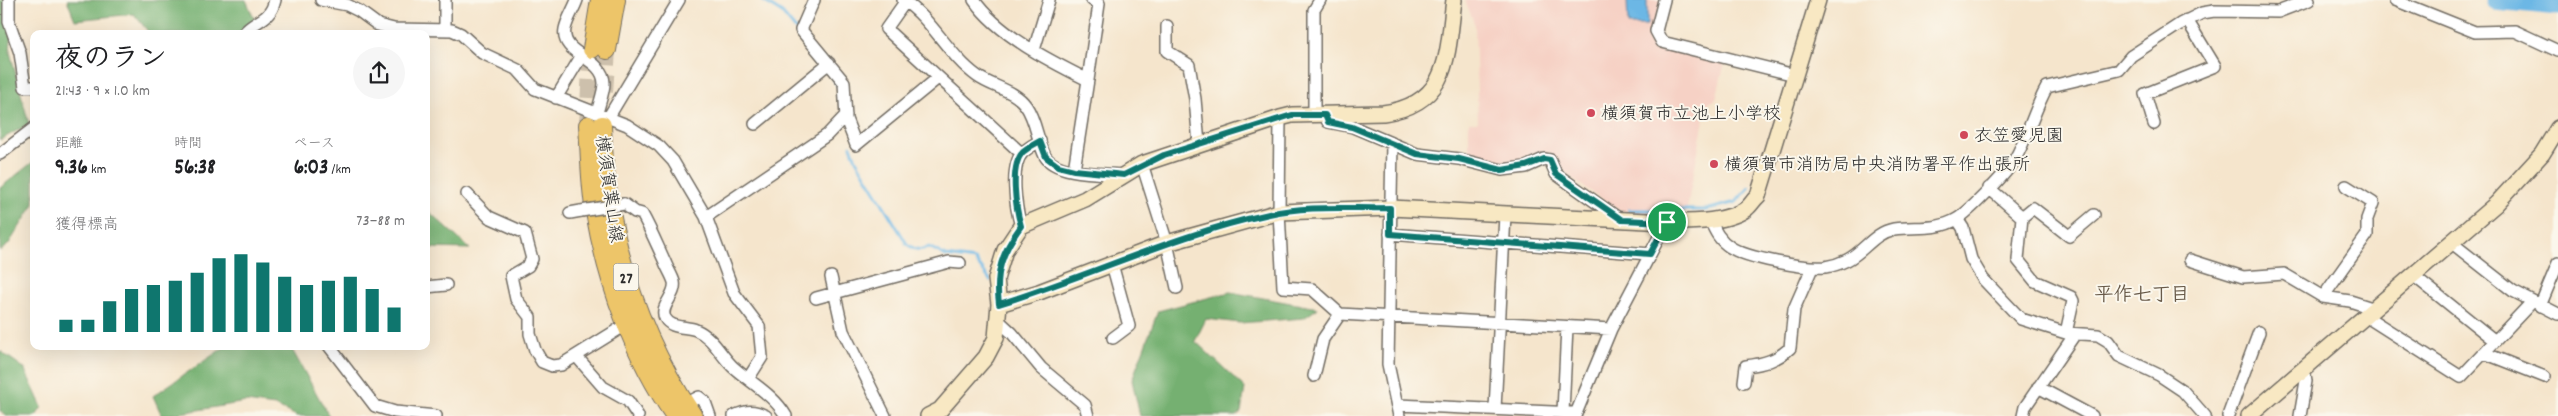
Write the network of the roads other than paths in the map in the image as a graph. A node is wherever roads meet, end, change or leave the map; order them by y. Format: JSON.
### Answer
{"nodes":[{"id":1,"x":9,"y":0,"type":"edge"},
{"id":2,"x":275,"y":0,"type":"edge"},
{"id":3,"x":321,"y":0,"type":"edge"},
{"id":4,"x":445,"y":0,"type":"edge"},
{"id":5,"x":577,"y":0,"type":"edge"},
{"id":6,"x":600,"y":0,"type":"edge"},
{"id":7,"x":616,"y":0,"type":"edge"},
{"id":8,"x":679,"y":0,"type":"edge"},
{"id":9,"x":814,"y":0,"type":"edge"},
{"id":10,"x":974,"y":0,"type":"edge"},
{"id":11,"x":1049,"y":0,"type":"edge"},
{"id":12,"x":1092,"y":0,"type":"edge"},
{"id":13,"x":1320,"y":0,"type":"edge"},
{"id":14,"x":1454,"y":0,"type":"edge"},
{"id":15,"x":1664,"y":0,"type":"edge"},
{"id":16,"x":1818,"y":0,"type":"edge"},
{"id":17,"x":2309,"y":0,"type":"edge"},
{"id":18,"x":2395,"y":0,"type":"edge"},
{"id":19,"x":904,"y":1,"type":"edge"},
{"id":20,"x":2187,"y":20,"type":"junction"},
{"id":21,"x":1168,"y":26,"type":"dead end"},
{"id":22,"x":246,"y":30,"type":"edge"},
{"id":23,"x":445,"y":30,"type":"junction"},
{"id":24,"x":1034,"y":50,"type":"junction"},
{"id":25,"x":2558,"y":51,"type":"edge"},
{"id":26,"x":594,"y":52,"type":"junction"},
{"id":27,"x":829,"y":63,"type":"junction"},
{"id":28,"x":1795,"y":75,"type":"junction"},
{"id":29,"x":938,"y":78,"type":"junction"},
{"id":30,"x":1088,"y":80,"type":"junction"},
{"id":31,"x":30,"y":87,"type":"edge"},
{"id":32,"x":556,"y":98,"type":"junction"},
{"id":33,"x":846,"y":115,"type":"junction"},
{"id":34,"x":1320,"y":115,"type":"junction"},
{"id":35,"x":1280,"y":118,"type":"junction"},
{"id":36,"x":599,"y":120,"type":"junction"},
{"id":37,"x":755,"y":124,"type":"dead end"},
{"id":38,"x":2154,"y":124,"type":"dead end"},
{"id":39,"x":2558,"y":128,"type":"edge"},
{"id":40,"x":30,"y":131,"type":"edge"},
{"id":41,"x":1040,"y":141,"type":"junction"},
{"id":42,"x":1392,"y":143,"type":"junction"},
{"id":43,"x":1199,"y":144,"type":"junction"},
{"id":44,"x":1022,"y":153,"type":"junction"},
{"id":45,"x":0,"y":154,"type":"edge"},
{"id":46,"x":1142,"y":164,"type":"junction"},
{"id":47,"x":1074,"y":170,"type":"junction"},
{"id":48,"x":1124,"y":175,"type":"junction"},
{"id":49,"x":2346,"y":186,"type":"dead end"},
{"id":50,"x":1989,"y":188,"type":"junction"},
{"id":51,"x":466,"y":194,"type":"dead end"},
{"id":52,"x":1390,"y":208,"type":"junction"},
{"id":53,"x":576,"y":212,"type":"dead end"},
{"id":54,"x":1279,"y":212,"type":"junction"},
{"id":55,"x":1505,"y":214,"type":"junction"},
{"id":56,"x":2094,"y":215,"type":"dead end"},
{"id":57,"x":706,"y":217,"type":"junction"},
{"id":58,"x":2022,"y":217,"type":"junction"},
{"id":59,"x":1957,"y":219,"type":"junction"},
{"id":60,"x":1622,"y":220,"type":"junction"},
{"id":61,"x":1710,"y":220,"type":"junction"},
{"id":62,"x":1667,"y":222,"type":"junction"},
{"id":63,"x":1021,"y":226,"type":"junction"},
{"id":64,"x":1390,"y":234,"type":"junction"},
{"id":65,"x":1503,"y":242,"type":"junction"},
{"id":66,"x":2452,"y":242,"type":"junction"},
{"id":67,"x":1167,"y":243,"type":"junction"},
{"id":68,"x":1650,"y":254,"type":"junction"},
{"id":69,"x":2190,"y":260,"type":"dead end"},
{"id":70,"x":960,"y":263,"type":"dead end"},
{"id":71,"x":2558,"y":263,"type":"edge"},
{"id":72,"x":1112,"y":264,"type":"junction"},
{"id":73,"x":1812,"y":268,"type":"junction"},
{"id":74,"x":2413,"y":275,"type":"junction"},
{"id":75,"x":831,"y":277,"type":"dead end"},
{"id":76,"x":446,"y":285,"type":"dead end"},
{"id":77,"x":430,"y":287,"type":"edge"},
{"id":78,"x":1177,"y":288,"type":"dead end"},
{"id":79,"x":836,"y":294,"type":"junction"},
{"id":80,"x":2323,"y":297,"type":"junction"},
{"id":81,"x":816,"y":298,"type":"dead end"},
{"id":82,"x":999,"y":304,"type":"junction"},
{"id":83,"x":2536,"y":304,"type":"junction"},
{"id":84,"x":2368,"y":311,"type":"junction"},
{"id":85,"x":1340,"y":314,"type":"junction"},
{"id":86,"x":2558,"y":314,"type":"edge"},
{"id":87,"x":1389,"y":316,"type":"junction"},
{"id":88,"x":998,"y":320,"type":"junction"},
{"id":89,"x":1499,"y":323,"type":"junction"},
{"id":90,"x":627,"y":324,"type":"junction"},
{"id":91,"x":1568,"y":326,"type":"junction"},
{"id":92,"x":1611,"y":329,"type":"junction"},
{"id":93,"x":2259,"y":332,"type":"dead end"},
{"id":94,"x":2070,"y":334,"type":"junction"},
{"id":95,"x":1113,"y":338,"type":"dead end"},
{"id":96,"x":2495,"y":341,"type":"junction"},
{"id":97,"x":333,"y":350,"type":"edge"},
{"id":98,"x":2484,"y":353,"type":"junction"},
{"id":99,"x":576,"y":356,"type":"junction"},
{"id":100,"x":2304,"y":369,"type":"junction"},
{"id":101,"x":1314,"y":376,"type":"dead end"},
{"id":102,"x":2545,"y":377,"type":"dead end"},
{"id":103,"x":748,"y":379,"type":"junction"},
{"id":104,"x":1744,"y":382,"type":"dead end"},
{"id":105,"x":2038,"y":387,"type":"junction"},
{"id":106,"x":1495,"y":409,"type":"junction"},
{"id":107,"x":1399,"y":411,"type":"edge"},
{"id":108,"x":684,"y":412,"type":"edge"},
{"id":109,"x":1563,"y":412,"type":"junction"},
{"id":110,"x":1576,"y":414,"type":"edge"},
{"id":111,"x":436,"y":416,"type":"edge"},
{"id":112,"x":638,"y":416,"type":"edge"},
{"id":113,"x":710,"y":416,"type":"edge"},
{"id":114,"x":734,"y":416,"type":"edge"},
{"id":115,"x":766,"y":416,"type":"edge"},
{"id":116,"x":786,"y":416,"type":"edge"},
{"id":117,"x":885,"y":416,"type":"edge"},
{"id":118,"x":928,"y":416,"type":"edge"},
{"id":119,"x":1088,"y":416,"type":"edge"},
{"id":120,"x":2023,"y":416,"type":"edge"},
{"id":121,"x":2092,"y":416,"type":"edge"},
{"id":122,"x":2205,"y":416,"type":"edge"},
{"id":123,"x":2228,"y":416,"type":"edge"},
{"id":124,"x":2249,"y":416,"type":"edge"},
{"id":125,"x":2300,"y":416,"type":"edge"}],
"edges":[{"from":1,"to":31,"type":"street"},
{"from":2,"to":22,"type":"street"},
{"from":3,"to":23,"type":"street"},
{"from":4,"to":23,"type":"street"},
{"from":5,"to":26,"type":"street"},
{"from":6,"to":26,"type":"main road"},
{"from":7,"to":26,"type":"main road"},
{"from":8,"to":36,"type":"street"},
{"from":9,"to":27,"type":"street"},
{"from":10,"to":24,"type":"street"},
{"from":11,"to":24,"type":"street"},
{"from":12,"to":30,"type":"street"},
{"from":13,"to":34,"type":"street"},
{"from":14,"to":34,"type":"street"},
{"from":15,"to":28,"type":"street"},
{"from":16,"to":28,"type":"street"},
{"from":17,"to":20,"type":"street"},
{"from":18,"to":25,"type":"street"},
{"from":19,"to":29,"type":"street"},
{"from":19,"to":41,"type":"street"},
{"from":20,"to":38,"type":"street"},
{"from":20,"to":50,"type":"street"},
{"from":21,"to":43,"type":"street"},
{"from":23,"to":32,"type":"street"},
{"from":24,"to":30,"type":"street"},
{"from":26,"to":32,"type":"street"},
{"from":26,"to":36,"type":"street"},
{"from":27,"to":33,"type":"street"},
{"from":27,"to":37,"type":"street"},
{"from":28,"to":61,"type":"street"},
{"from":29,"to":33,"type":"street"},
{"from":29,"to":44,"type":"street"},
{"from":30,"to":47,"type":"street"},
{"from":32,"to":36,"type":"street"},
{"from":33,"to":57,"type":"street"},
{"from":34,"to":35,"type":"street"},
{"from":34,"to":42,"type":"street"},
{"from":35,"to":43,"type":"street"},
{"from":35,"to":54,"type":"street"},
{"from":36,"to":57,"type":"street"},
{"from":36,"to":90,"type":"main road","name":"横須賀葉山線","number":"27"},
{"from":36,"to":108,"type":"main road","name":"横須賀葉山線","number":"27"},
{"from":39,"to":66,"type":"street"},
{"from":40,"to":45,"type":"street"},
{"from":41,"to":44,"type":"street"},
{"from":41,"to":47,"type":"street"},
{"from":42,"to":52,"type":"street"},
{"from":42,"to":60,"type":"street"},
{"from":43,"to":46,"type":"street"},
{"from":44,"to":63,"type":"street"},
{"from":46,"to":48,"type":"street"},
{"from":46,"to":67,"type":"street"},
{"from":47,"to":48,"type":"street"},
{"from":48,"to":63,"type":"street"},
{"from":49,"to":80,"type":"street"},
{"from":50,"to":58,"type":"street"},
{"from":50,"to":59,"type":"street"},
{"from":51,"to":99,"type":"street"},
{"from":52,"to":54,"type":"street"},
{"from":52,"to":55,"type":"street"},
{"from":52,"to":64,"type":"street"},
{"from":53,"to":103,"type":"street","bridge":true},
{"from":54,"to":67,"type":"street"},
{"from":54,"to":85,"type":"street"},
{"from":55,"to":60,"type":"street"},
{"from":55,"to":65,"type":"street"},
{"from":56,"to":58,"type":"street"},
{"from":57,"to":103,"type":"street"},
{"from":58,"to":94,"type":"street"},
{"from":59,"to":73,"type":"street"},
{"from":59,"to":94,"type":"street"},
{"from":60,"to":62,"type":"street"},
{"from":61,"to":62,"type":"street"},
{"from":61,"to":73,"type":"street"},
{"from":62,"to":68,"type":"street"},
{"from":63,"to":82,"type":"street"},
{"from":64,"to":65,"type":"street"},
{"from":64,"to":87,"type":"street"},
{"from":65,"to":68,"type":"street"},
{"from":65,"to":89,"type":"street"},
{"from":66,"to":74,"type":"street"},
{"from":66,"to":83,"type":"street"},
{"from":67,"to":72,"type":"street"},
{"from":67,"to":78,"type":"street"},
{"from":68,"to":92,"type":"street"},
{"from":69,"to":80,"type":"street"},
{"from":70,"to":79,"type":"street"},
{"from":71,"to":83,"type":"street"},
{"from":72,"to":82,"type":"street"},
{"from":72,"to":95,"type":"street"},
{"from":73,"to":104,"type":"street"},
{"from":74,"to":84,"type":"street"},
{"from":74,"to":96,"type":"street"},
{"from":75,"to":79,"type":"street"},
{"from":76,"to":77,"type":"street"},
{"from":79,"to":81,"type":"street"},
{"from":79,"to":117,"type":"street"},
{"from":80,"to":84,"type":"street"},
{"from":82,"to":88,"type":"street"},
{"from":83,"to":86,"type":"street"},
{"from":83,"to":96,"type":"street"},
{"from":84,"to":98,"type":"street"},
{"from":84,"to":100,"type":"street"},
{"from":85,"to":87,"type":"street"},
{"from":85,"to":101,"type":"street"},
{"from":87,"to":89,"type":"street"},
{"from":87,"to":107,"type":"street"},
{"from":88,"to":118,"type":"street"},
{"from":88,"to":119,"type":"street"},
{"from":89,"to":91,"type":"street"},
{"from":89,"to":106,"type":"street"},
{"from":90,"to":99,"type":"street"},
{"from":90,"to":108,"type":"main road","name":"横須賀葉山線","number":"27"},
{"from":91,"to":92,"type":"street"},
{"from":91,"to":109,"type":"street"},
{"from":92,"to":110,"type":"street"},
{"from":93,"to":123,"type":"street"},
{"from":94,"to":105,"type":"street"},
{"from":94,"to":122,"type":"street"},
{"from":96,"to":98,"type":"street"},
{"from":97,"to":111,"type":"street"},
{"from":98,"to":102,"type":"street"},
{"from":99,"to":112,"type":"street"},
{"from":100,"to":124,"type":"street"},
{"from":100,"to":125,"type":"street"},
{"from":103,"to":116,"type":"street"},
{"from":105,"to":120,"type":"street"},
{"from":105,"to":121,"type":"street"},
{"from":106,"to":107,"type":"street"},
{"from":106,"to":109,"type":"street"},
{"from":108,"to":113,"type":"street"},
{"from":109,"to":110,"type":"street"},
{"from":114,"to":115,"type":"street"}]}
